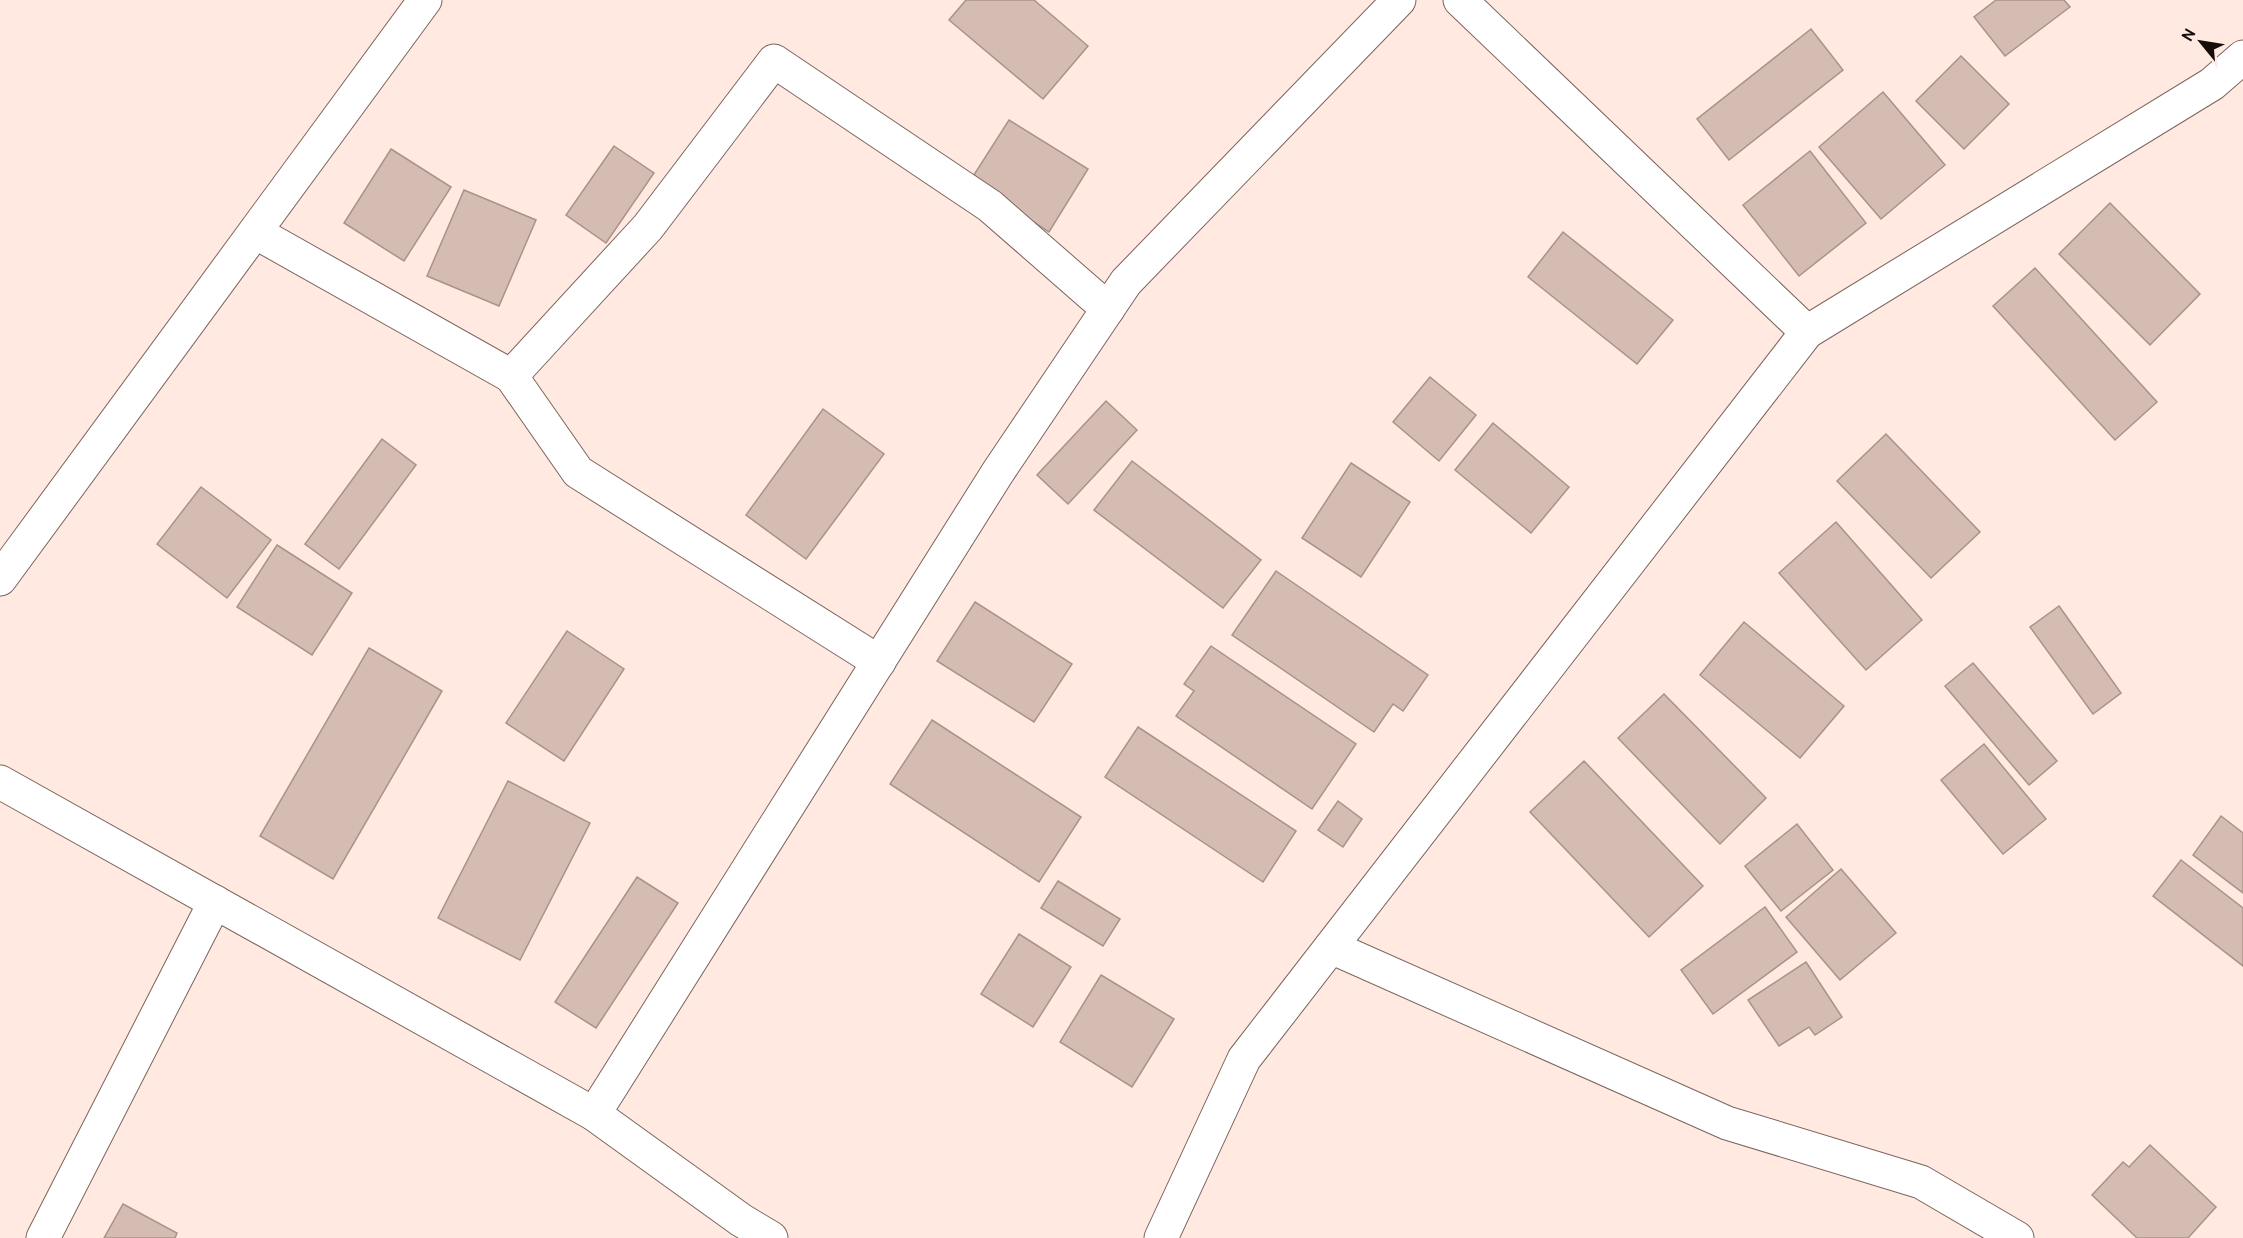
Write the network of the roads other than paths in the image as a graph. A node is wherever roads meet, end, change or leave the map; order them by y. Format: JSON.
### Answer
{"nodes":[{"id":1,"x":425,"y":0,"type":"edge"},
{"id":2,"x":1399,"y":0,"type":"edge"},
{"id":3,"x":1460,"y":0,"type":"edge"},
{"id":4,"x":2243,"y":57,"type":"edge"},
{"id":5,"x":255,"y":232,"type":"junction"},
{"id":6,"x":1108,"y":309,"type":"junction"},
{"id":7,"x":1807,"y":332,"type":"junction"},
{"id":8,"x":511,"y":376,"type":"junction"},
{"id":9,"x":0,"y":579,"type":"edge"},
{"id":10,"x":879,"y":662,"type":"junction"},
{"id":11,"x":0,"y":782,"type":"edge"},
{"id":12,"x":215,"y":902,"type":"junction"},
{"id":13,"x":1330,"y":947,"type":"junction"},
{"id":14,"x":594,"y":1114,"type":"junction"},
{"id":15,"x":43,"y":1238,"type":"edge"},
{"id":16,"x":771,"y":1238,"type":"edge"},
{"id":17,"x":1161,"y":1238,"type":"edge"},
{"id":18,"x":2017,"y":1238,"type":"edge"}],
"edges":[{"from":1,"to":5,"type":"street"},
{"from":2,"to":6,"type":"street"},
{"from":3,"to":7,"type":"street"},
{"from":4,"to":7,"type":"street"},
{"from":5,"to":8,"type":"street"},
{"from":5,"to":9,"type":"street"},
{"from":6,"to":8,"type":"street"},
{"from":6,"to":10,"type":"street"},
{"from":7,"to":13,"type":"street"},
{"from":8,"to":10,"type":"street"},
{"from":10,"to":14,"type":"street"},
{"from":11,"to":12,"type":"street"},
{"from":12,"to":14,"type":"street"},
{"from":12,"to":15,"type":"street"},
{"from":13,"to":17,"type":"street"},
{"from":13,"to":18,"type":"street"},
{"from":14,"to":16,"type":"street"}]}
